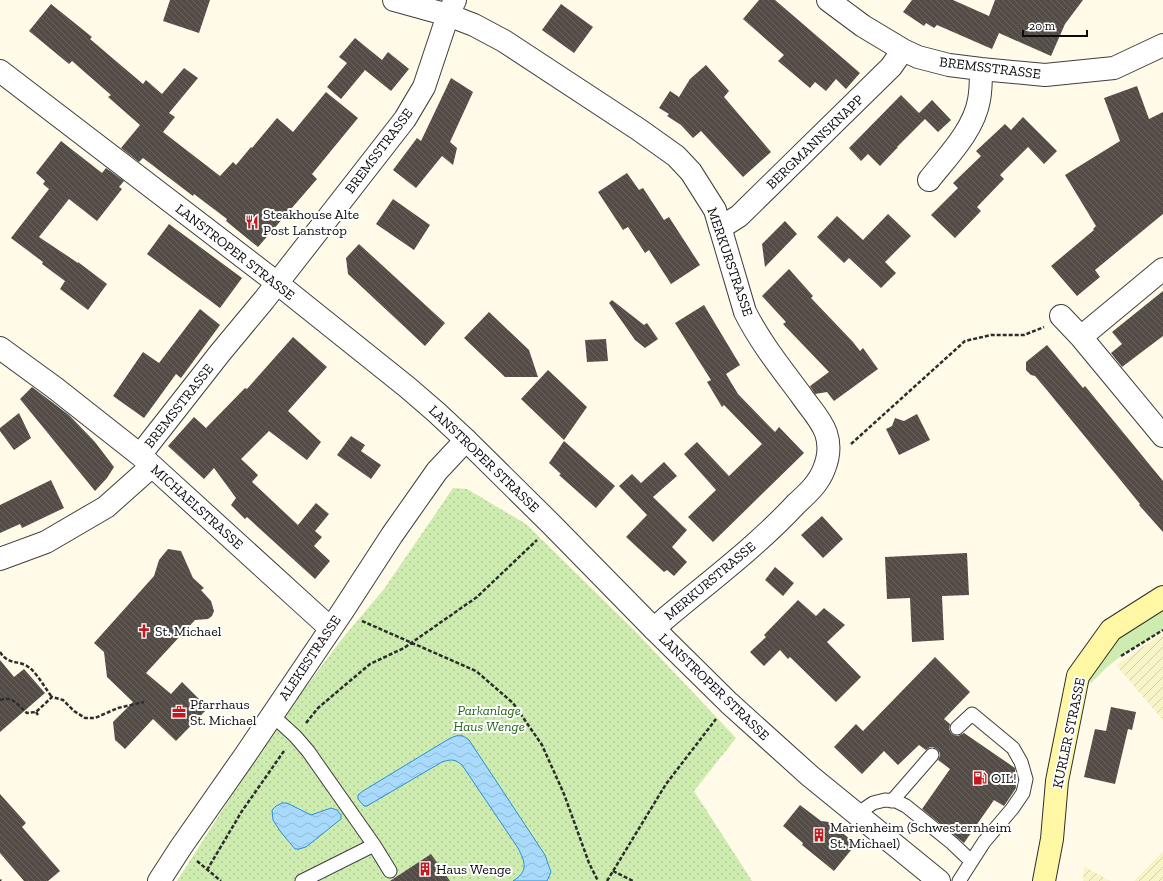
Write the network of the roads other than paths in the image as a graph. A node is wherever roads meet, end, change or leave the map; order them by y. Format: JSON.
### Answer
{"nodes":[{"id":1,"x":394,"y":0,"type":"edge"},
{"id":2,"x":828,"y":0,"type":"edge"},
{"id":3,"x":447,"y":5,"type":"edge"},
{"id":4,"x":1163,"y":45,"type":"edge"},
{"id":5,"x":903,"y":50,"type":"junction"},
{"id":6,"x":981,"y":69,"type":"junction"},
{"id":7,"x":0,"y":71,"type":"edge"},
{"id":8,"x":929,"y":180,"type":"dead end"},
{"id":9,"x":720,"y":228,"type":"junction"},
{"id":10,"x":1163,"y":269,"type":"edge"},
{"id":11,"x":277,"y":283,"type":"junction"},
{"id":12,"x":1061,"y":316,"type":"road end"},
{"id":13,"x":1081,"y":337,"type":"junction"},
{"id":14,"x":0,"y":348,"type":"edge"},
{"id":15,"x":1163,"y":436,"type":"edge"},
{"id":16,"x":466,"y":440,"type":"junction"},
{"id":17,"x":146,"y":461,"type":"junction"},
{"id":18,"x":0,"y":559,"type":"edge"},
{"id":19,"x":1163,"y":597,"type":"edge"},
{"id":20,"x":336,"y":620,"type":"junction"},
{"id":21,"x":654,"y":629,"type":"junction"},
{"id":22,"x":272,"y":715,"type":"junction"},
{"id":23,"x":957,"y":728,"type":"dead end"},
{"id":24,"x":932,"y":755,"type":"dead end"},
{"id":25,"x":892,"y":800,"type":"junction"},
{"id":26,"x":857,"y":814,"type":"junction"},
{"id":27,"x":374,"y":845,"type":"junction"},
{"id":28,"x":971,"y":861,"type":"junction"},
{"id":29,"x":390,"y":871,"type":"dead end"},
{"id":30,"x":159,"y":881,"type":"edge"},
{"id":31,"x":302,"y":881,"type":"edge"},
{"id":32,"x":939,"y":881,"type":"edge"},
{"id":33,"x":959,"y":881,"type":"edge"},
{"id":34,"x":1044,"y":881,"type":"edge"}],
"edges":[{"from":1,"to":3,"type":"street","name":"MERKURSTRASSE"},
{"from":2,"to":5,"type":"street","name":"BREMSSTRASSE"},
{"from":3,"to":9,"type":"street","name":"MERKURSTRASSE"},
{"from":3,"to":11,"type":"street","name":"BREMSSTRASSE"},
{"from":4,"to":6,"type":"street","name":"BREMSSTRASSE"},
{"from":5,"to":6,"type":"street","name":"BREMSSTRASSE"},
{"from":5,"to":9,"type":"street","name":"BERGMANNSKNAPP"},
{"from":6,"to":8,"type":"street"},
{"from":7,"to":11,"type":"street","name":"LANSTROPER STRASSE"},
{"from":9,"to":21,"type":"street","name":"MERKURSTRASSE"},
{"from":10,"to":13,"type":"street"},
{"from":11,"to":16,"type":"street","name":"LANSTROPER STRASSE"},
{"from":11,"to":17,"type":"street","name":"BREMSSTRASSE"},
{"from":12,"to":13,"type":"street"},
{"from":13,"to":15,"type":"street"},
{"from":14,"to":17,"type":"street","name":"MICHAELSTRASSE"},
{"from":16,"to":20,"type":"street","name":"ALEKESTRASSE"},
{"from":16,"to":21,"type":"street","name":"LANSTROPER STRASSE"},
{"from":17,"to":18,"type":"street","name":"BREMSSTRASSE"},
{"from":17,"to":20,"type":"street","name":"MICHAELSTRASSE"},
{"from":19,"to":34,"type":"main road","name":"KURLER STRASSE"},
{"from":20,"to":22,"type":"street","name":"ALEKESTRASSE"},
{"from":21,"to":26,"type":"street","name":"LANSTROPER STRASSE"},
{"from":22,"to":27,"type":"lane"},
{"from":22,"to":30,"type":"street","name":"ALEKESTRASSE"},
{"from":23,"to":28,"type":"lane"},
{"from":24,"to":25,"type":"lane"},
{"from":25,"to":26,"type":"lane"},
{"from":25,"to":28,"type":"lane"},
{"from":26,"to":32,"type":"street","name":"LANSTROPER STRASSE"},
{"from":27,"to":29,"type":"lane"},
{"from":27,"to":31,"type":"lane"},
{"from":28,"to":33,"type":"lane"}]}
